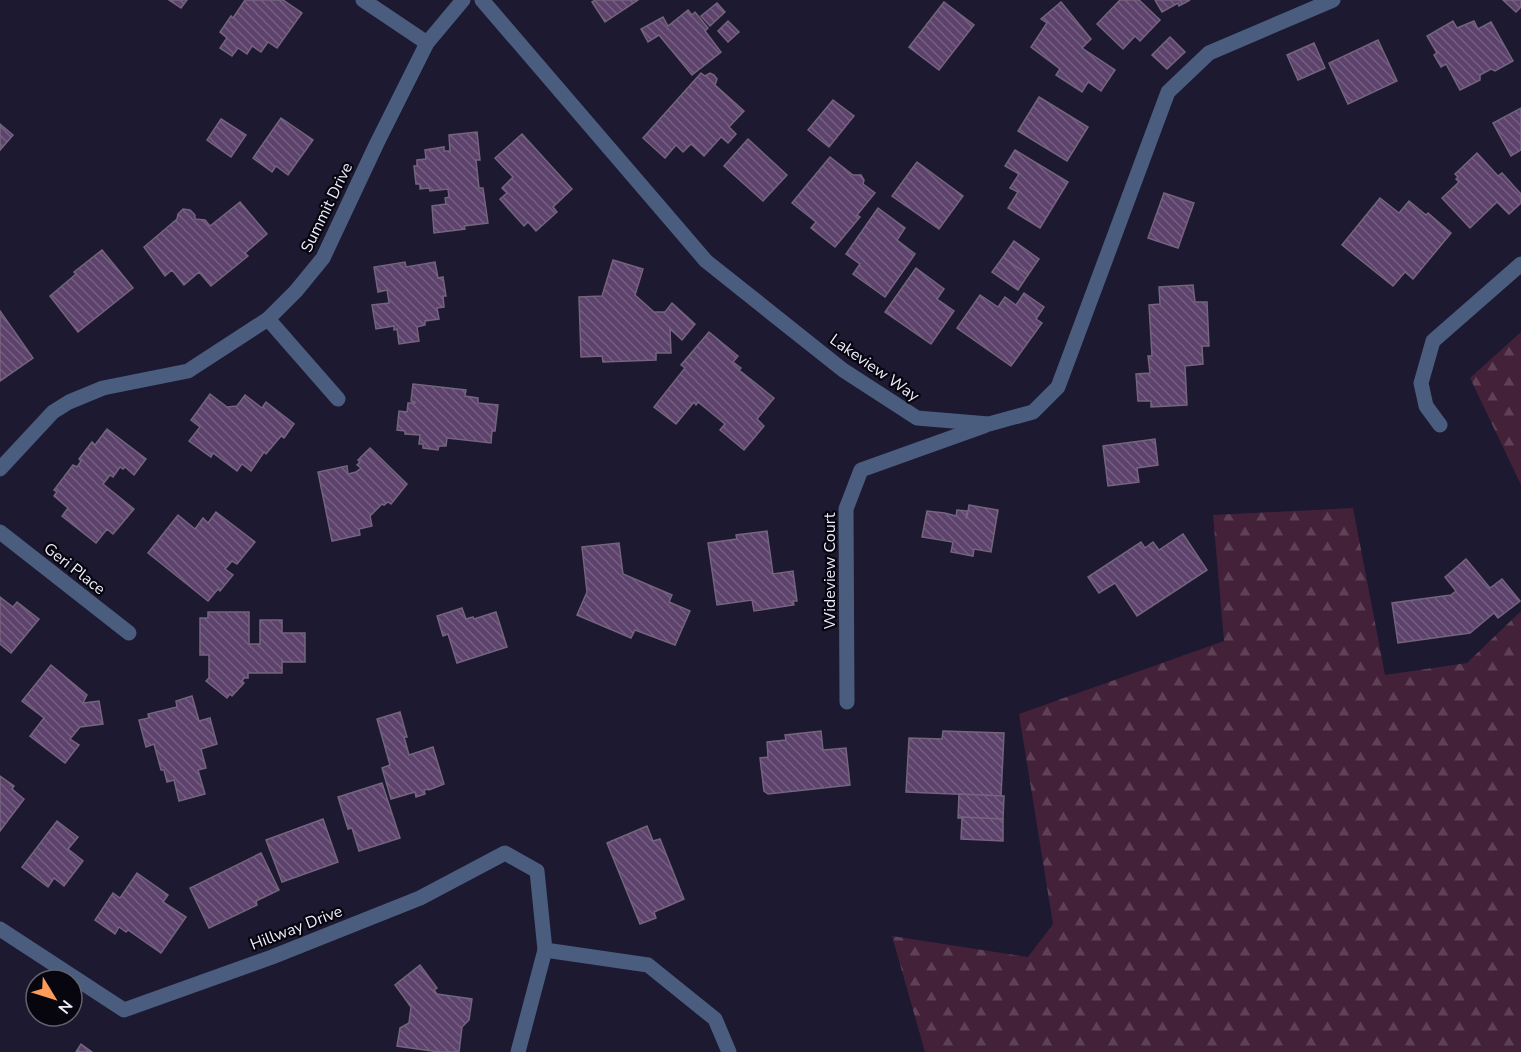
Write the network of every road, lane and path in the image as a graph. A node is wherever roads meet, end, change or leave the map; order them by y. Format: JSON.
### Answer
{"nodes":[{"id":1,"x":363,"y":0,"type":"edge"},
{"id":2,"x":463,"y":0,"type":"edge"},
{"id":3,"x":482,"y":0,"type":"edge"},
{"id":4,"x":1333,"y":0,"type":"edge"},
{"id":5,"x":427,"y":43,"type":"junction"},
{"id":6,"x":1521,"y":264,"type":"edge"},
{"id":7,"x":268,"y":319,"type":"junction"},
{"id":8,"x":338,"y":399,"type":"dead end"},
{"id":9,"x":989,"y":424,"type":"junction"},
{"id":10,"x":1440,"y":425,"type":"dead end"},
{"id":11,"x":0,"y":469,"type":"edge"},
{"id":12,"x":0,"y":532,"type":"edge"},
{"id":13,"x":129,"y":633,"type":"dead end"},
{"id":14,"x":847,"y":702,"type":"dead end"},
{"id":15,"x":0,"y":929,"type":"edge"},
{"id":16,"x":545,"y":950,"type":"junction"},
{"id":17,"x":518,"y":1052,"type":"edge"},
{"id":18,"x":729,"y":1052,"type":"edge"}],
"edges":[{"from":1,"to":5,"type":"street"},
{"from":2,"to":5,"type":"street","name":"Summit Drive"},
{"from":3,"to":9,"type":"street","name":"Lakeview Way"},
{"from":4,"to":9,"type":"street","name":"Lakeview Way"},
{"from":5,"to":7,"type":"street","name":"Summit Drive"},
{"from":6,"to":10,"type":"street"},
{"from":7,"to":8,"type":"street"},
{"from":7,"to":11,"type":"street","name":"Summit Drive"},
{"from":9,"to":14,"type":"street","name":"Wideview Court"},
{"from":12,"to":13,"type":"street","name":"Geri Place"},
{"from":15,"to":16,"type":"street","name":"Hillway Drive"},
{"from":16,"to":17,"type":"street"},
{"from":16,"to":18,"type":"street"}]}
